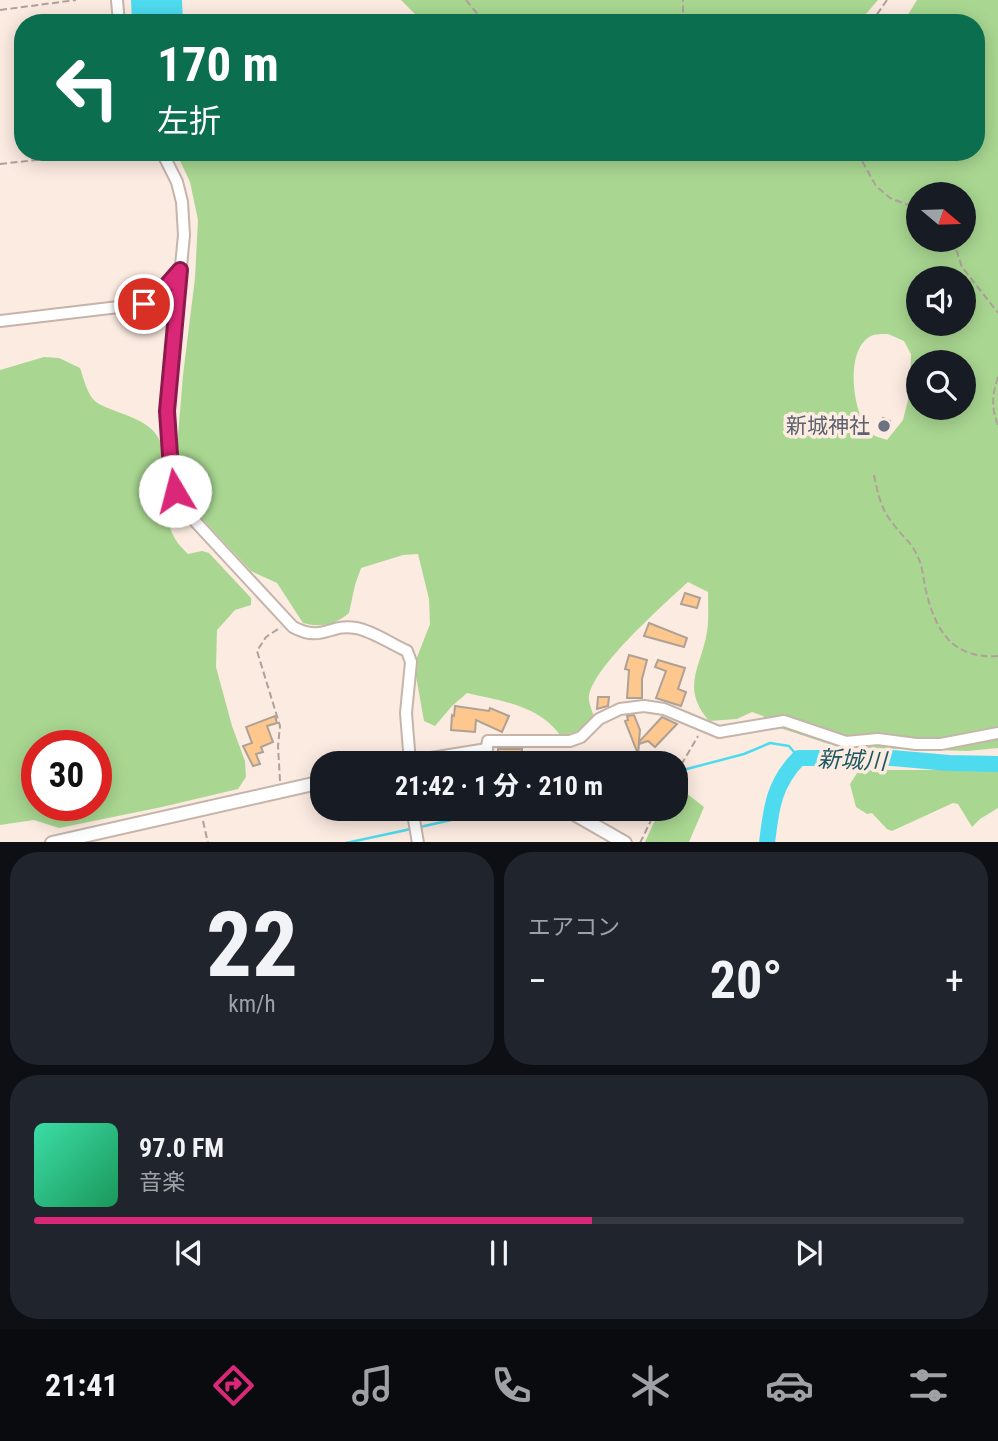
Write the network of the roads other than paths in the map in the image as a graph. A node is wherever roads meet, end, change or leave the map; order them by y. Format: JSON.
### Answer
{"nodes":[{"id":1,"x":166,"y":161,"type":"edge"},
{"id":2,"x":180,"y":270,"type":"junction"},
{"id":3,"x":0,"y":321,"type":"edge"},
{"id":4,"x":998,"y":733,"type":"edge"},
{"id":5,"x":487,"y":749,"type":"joint"},
{"id":6,"x":409,"y":751,"type":"edge"},
{"id":7,"x":475,"y":751,"type":"edge"},
{"id":8,"x":310,"y":785,"type":"edge"},
{"id":9,"x":414,"y":821,"type":"edge"},
{"id":10,"x":587,"y":821,"type":"edge"},
{"id":11,"x":52,"y":842,"type":"edge"},
{"id":12,"x":418,"y":842,"type":"edge"},
{"id":13,"x":625,"y":842,"type":"edge"}],
"edges":[{"from":1,"to":2,"type":"street"},
{"from":2,"to":3,"type":"street"},
{"from":2,"to":6,"type":"street"},
{"from":4,"to":5,"type":"street"},
{"from":5,"to":7,"type":"street"},
{"from":8,"to":11,"type":"street"},
{"from":9,"to":12,"type":"street"},
{"from":10,"to":13,"type":"street"}]}
